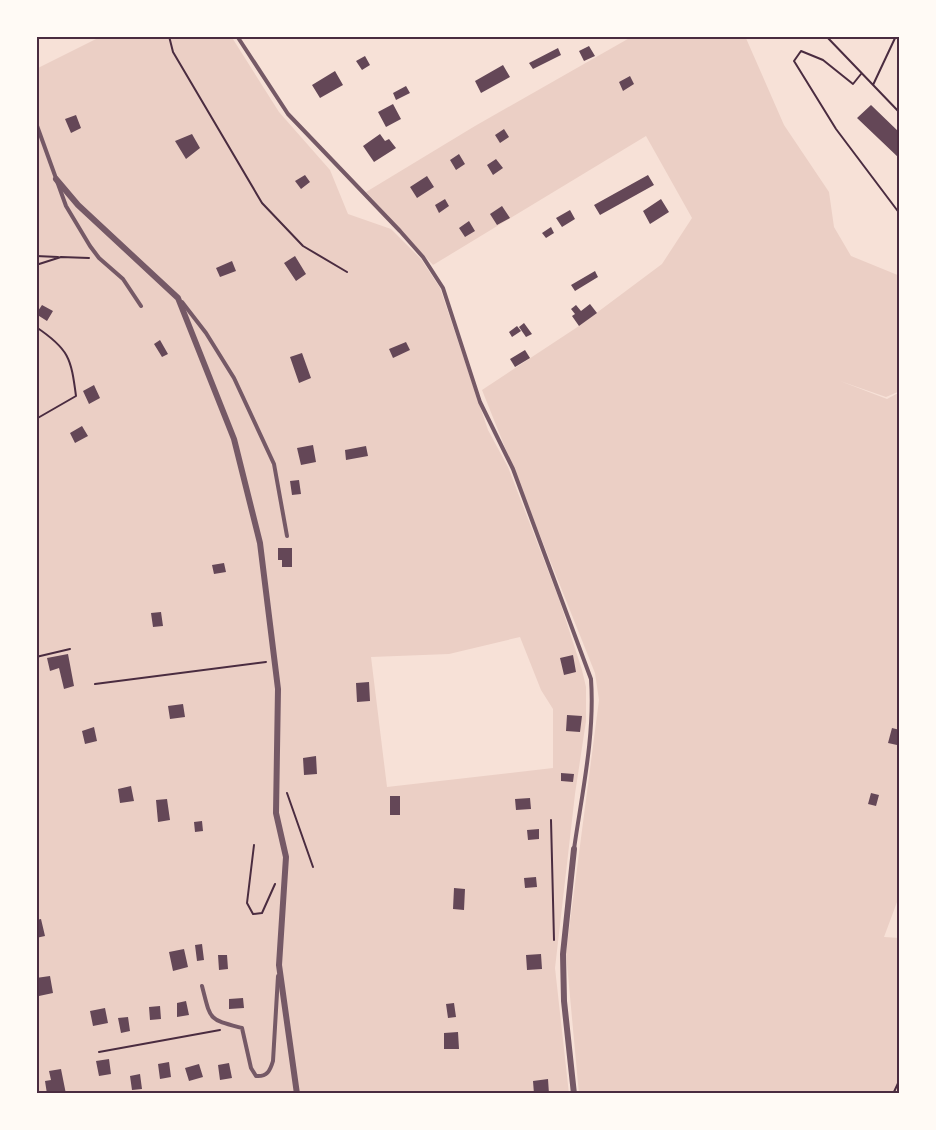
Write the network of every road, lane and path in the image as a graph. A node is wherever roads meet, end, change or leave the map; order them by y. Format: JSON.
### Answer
{"nodes":[{"id":1,"x":169,"y":36,"type":"edge"},
{"id":2,"x":237,"y":36,"type":"edge"},
{"id":3,"x":826,"y":36,"type":"edge"},
{"id":4,"x":896,"y":36,"type":"edge"},
{"id":5,"x":861,"y":74,"type":"junction"},
{"id":6,"x":872,"y":86,"type":"junction"},
{"id":7,"x":900,"y":113,"type":"edge"},
{"id":8,"x":36,"y":123,"type":"edge"},
{"id":9,"x":56,"y":179,"type":"junction"},
{"id":10,"x":900,"y":213,"type":"edge"},
{"id":11,"x":36,"y":256,"type":"edge"},
{"id":12,"x":61,"y":257,"type":"junction"},
{"id":13,"x":99,"y":258,"type":"junction"},
{"id":14,"x":36,"y":265,"type":"edge"},
{"id":15,"x":347,"y":272,"type":"dead end"},
{"id":16,"x":178,"y":298,"type":"junction"},
{"id":17,"x":141,"y":306,"type":"dead end"},
{"id":18,"x":36,"y":327,"type":"edge"},
{"id":19,"x":36,"y":419,"type":"edge"},
{"id":20,"x":287,"y":536,"type":"dead end"},
{"id":21,"x":70,"y":649,"type":"dead end"},
{"id":22,"x":36,"y":657,"type":"edge"},
{"id":23,"x":275,"y":661,"type":"junction"},
{"id":24,"x":95,"y":684,"type":"dead end"},
{"id":25,"x":285,"y":789,"type":"dead end"},
{"id":26,"x":551,"y":820,"type":"dead end"},
{"id":27,"x":254,"y":845,"type":"dead end"},
{"id":28,"x":574,"y":849,"type":"joint"},
{"id":29,"x":313,"y":867,"type":"dead end"},
{"id":30,"x":278,"y":875,"type":"dead end"},
{"id":31,"x":563,"y":954,"type":"junction"},
{"id":32,"x":279,"y":965,"type":"junction"},
{"id":33,"x":202,"y":986,"type":"dead end"},
{"id":34,"x":238,"y":1027,"type":"junction"},
{"id":35,"x":99,"y":1052,"type":"dead end"},
{"id":36,"x":900,"y":1079,"type":"edge"},
{"id":37,"x":297,"y":1094,"type":"edge"},
{"id":38,"x":574,"y":1094,"type":"edge"},
{"id":39,"x":893,"y":1094,"type":"edge"}],
"edges":[{"from":1,"to":15,"type":"path"},
{"from":2,"to":28,"type":"lane"},
{"from":3,"to":5,"type":"path"},
{"from":4,"to":6,"type":"path"},
{"from":5,"to":6,"type":"path"},
{"from":5,"to":10,"type":"path"},
{"from":6,"to":7,"type":"path"},
{"from":8,"to":9,"type":"lane"},
{"from":9,"to":13,"type":"lane"},
{"from":9,"to":16,"type":"street"},
{"from":11,"to":12,"type":"path"},
{"from":12,"to":13,"type":"path"},
{"from":12,"to":14,"type":"path"},
{"from":13,"to":17,"type":"lane"},
{"from":16,"to":20,"type":"lane"},
{"from":16,"to":23,"type":"street"},
{"from":18,"to":19,"type":"path"},
{"from":21,"to":22,"type":"path"},
{"from":23,"to":24,"type":"path"},
{"from":23,"to":32,"type":"street"},
{"from":25,"to":29,"type":"path"},
{"from":26,"to":31,"type":"path"},
{"from":27,"to":30,"type":"path"},
{"from":28,"to":31,"type":"street"},
{"from":31,"to":38,"type":"street"},
{"from":32,"to":34,"type":"lane"},
{"from":32,"to":37,"type":"street"},
{"from":33,"to":34,"type":"lane"},
{"from":34,"to":35,"type":"path"},
{"from":36,"to":39,"type":"path"}]}
